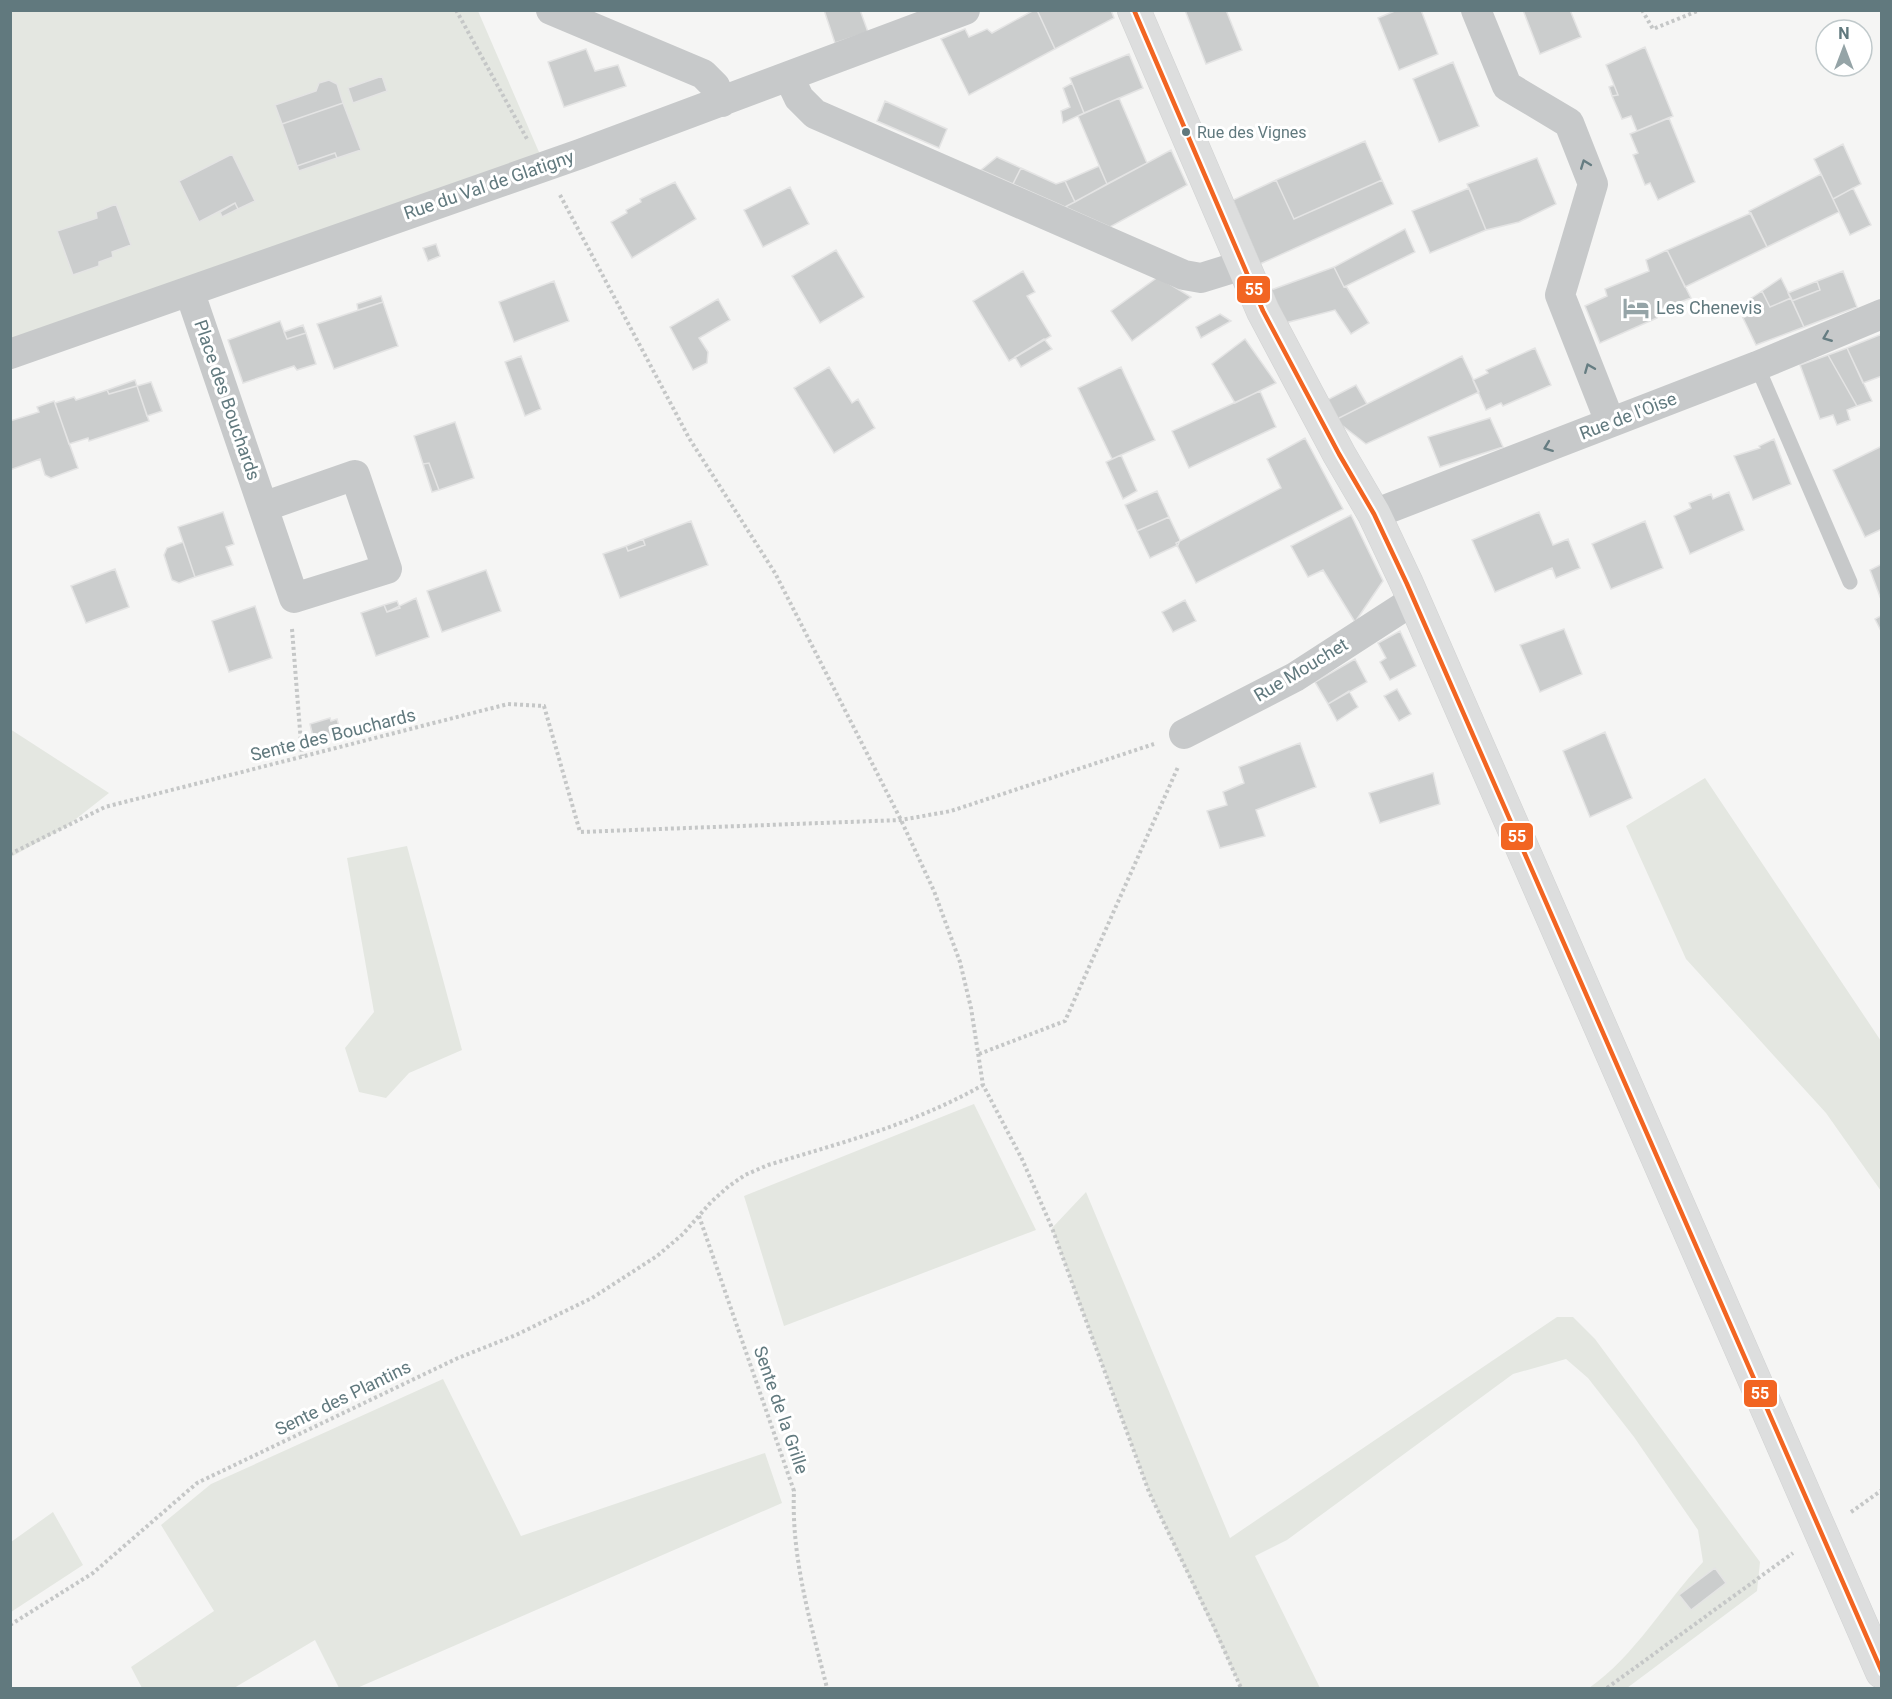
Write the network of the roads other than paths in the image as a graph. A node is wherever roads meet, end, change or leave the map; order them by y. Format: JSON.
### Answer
{"nodes":[{"id":1,"x":551,"y":10,"type":"edge"},
{"id":2,"x":965,"y":10,"type":"edge"},
{"id":3,"x":1134,"y":10,"type":"edge"},
{"id":4,"x":1476,"y":10,"type":"edge"},
{"id":5,"x":789,"y":77,"type":"junction"},
{"id":6,"x":722,"y":102,"type":"junction"},
{"id":7,"x":1244,"y":265,"type":"junction"},
{"id":8,"x":190,"y":293,"type":"junction"},
{"id":9,"x":1881,"y":314,"type":"edge"},
{"id":10,"x":10,"y":354,"type":"edge"},
{"id":11,"x":1757,"y":366,"type":"junction"},
{"id":12,"x":1611,"y":422,"type":"junction"},
{"id":13,"x":263,"y":507,"type":"junction"},
{"id":14,"x":1374,"y":514,"type":"junction"},
{"id":15,"x":1850,"y":582,"type":"dead end"},
{"id":16,"x":1414,"y":600,"type":"junction"},
{"id":17,"x":1184,"y":734,"type":"road end"},
{"id":18,"x":1881,"y":1672,"type":"edge"}],
"edges":[{"from":1,"to":6,"type":"street"},
{"from":2,"to":5,"type":"street","name":"Rue du Val de Glatigny"},
{"from":3,"to":7,"type":"main road"},
{"from":12,"to":4,"type":"street","one_way":true},
{"from":5,"to":6,"type":"street","name":"Rue du Val de Glatigny"},
{"from":5,"to":7,"type":"street"},
{"from":6,"to":8,"type":"street","name":"Rue du Val de Glatigny"},
{"from":7,"to":14,"type":"main road"},
{"from":8,"to":10,"type":"street","name":"Rue du Val de Glatigny"},
{"from":8,"to":13,"type":"street","name":"Place des Bouchards"},
{"from":9,"to":11,"type":"street","name":"Rue de l'Oise","one_way":true},
{"from":11,"to":12,"type":"street","name":"Rue de l'Oise"},
{"from":11,"to":15,"type":"lane"},
{"from":12,"to":14,"type":"street","name":"Rue de l'Oise","one_way":true},
{"from":13,"to":13,"type":"street","name":"Place des Bouchards"},
{"from":14,"to":16,"type":"main road"},
{"from":16,"to":17,"type":"street","name":"Rue Mouchet"},
{"from":16,"to":18,"type":"main road"}]}
